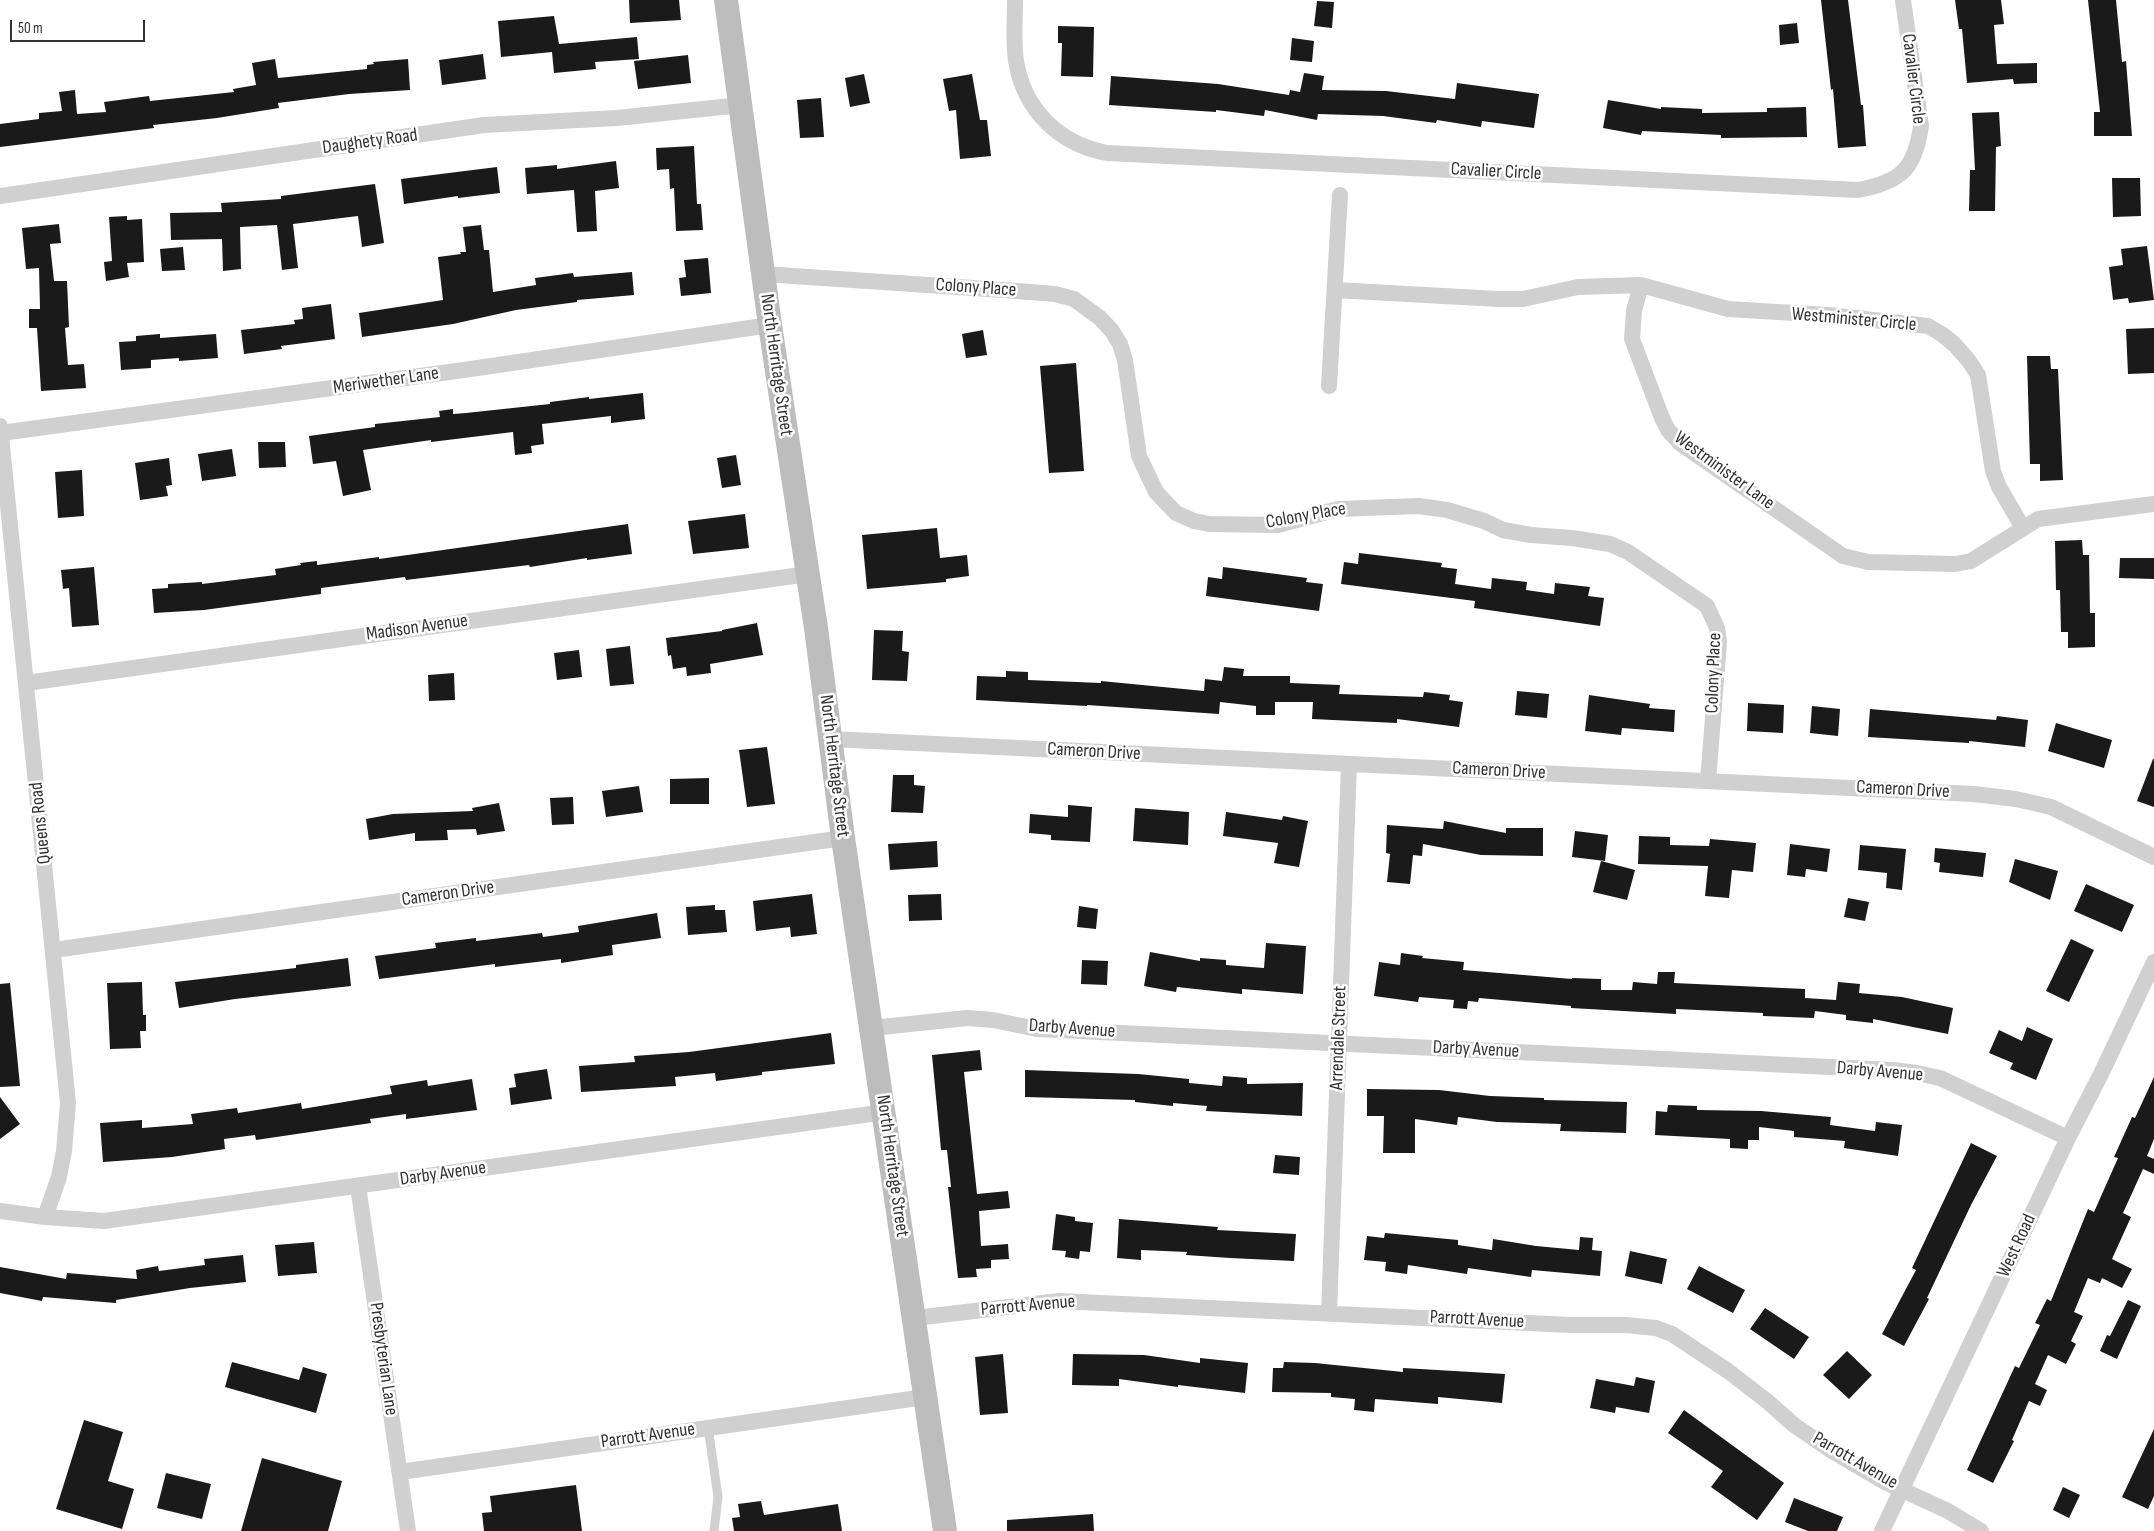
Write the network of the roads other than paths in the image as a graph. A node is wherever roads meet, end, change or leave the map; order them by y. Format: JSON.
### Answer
{"nodes":[{"id":1,"x":726,"y":0,"type":"edge"},
{"id":2,"x":1015,"y":0,"type":"edge"},
{"id":3,"x":1903,"y":0,"type":"edge"},
{"id":4,"x":741,"y":106,"type":"junction"},
{"id":5,"x":1340,"y":195,"type":"dead end"},
{"id":6,"x":0,"y":196,"type":"edge"},
{"id":7,"x":763,"y":274,"type":"junction"},
{"id":8,"x":1641,"y":285,"type":"junction"},
{"id":9,"x":1335,"y":290,"type":"junction"},
{"id":10,"x":770,"y":325,"type":"junction"},
{"id":11,"x":1330,"y":386,"type":"dead end"},
{"id":12,"x":0,"y":430,"type":"edge"},
{"id":13,"x":2154,"y":504,"type":"edge"},
{"id":14,"x":2023,"y":528,"type":"junction"},
{"id":15,"x":808,"y":574,"type":"junction"},
{"id":16,"x":26,"y":683,"type":"junction"},
{"id":17,"x":831,"y":739,"type":"junction"},
{"id":18,"x":1349,"y":764,"type":"junction"},
{"id":19,"x":1708,"y":781,"type":"junction"},
{"id":20,"x":843,"y":838,"type":"junction"},
{"id":21,"x":2154,"y":857,"type":"edge"},
{"id":22,"x":54,"y":950,"type":"junction"},
{"id":23,"x":2154,"y":962,"type":"edge"},
{"id":24,"x":872,"y":1028,"type":"junction"},
{"id":25,"x":1339,"y":1043,"type":"junction"},
{"id":26,"x":884,"y":1112,"type":"junction"},
{"id":27,"x":2068,"y":1138,"type":"junction"},
{"id":28,"x":358,"y":1186,"type":"junction"},
{"id":29,"x":0,"y":1211,"type":"edge"},
{"id":30,"x":45,"y":1217,"type":"junction"},
{"id":31,"x":1329,"y":1313,"type":"junction"},
{"id":32,"x":914,"y":1318,"type":"junction"},
{"id":33,"x":926,"y":1397,"type":"junction"},
{"id":34,"x":708,"y":1427,"type":"junction"},
{"id":35,"x":400,"y":1472,"type":"junction"},
{"id":36,"x":1901,"y":1488,"type":"junction"},
{"id":37,"x":408,"y":1531,"type":"edge"},
{"id":38,"x":714,"y":1531,"type":"edge"},
{"id":39,"x":944,"y":1531,"type":"edge"},
{"id":40,"x":1882,"y":1531,"type":"edge"},
{"id":41,"x":1981,"y":1531,"type":"edge"}],
"edges":[{"from":1,"to":4,"type":"street","name":"North Herritage Street"},
{"from":2,"to":3,"type":"street","name":"Cavalier Circle"},
{"from":4,"to":6,"type":"street","name":"Daughety Road"},
{"from":4,"to":7,"type":"street","name":"North Herritage Street"},
{"from":5,"to":9,"type":"street"},
{"from":7,"to":10,"type":"street","name":"North Herritage Street"},
{"from":7,"to":19,"type":"street","name":"Colony Place"},
{"from":8,"to":9,"type":"street"},
{"from":8,"to":14,"type":"street","name":"Westminister Circle"},
{"from":8,"to":14,"type":"street","name":"Westminister Lane"},
{"from":9,"to":11,"type":"street"},
{"from":10,"to":12,"type":"street","name":"Meriwether Lane"},
{"from":10,"to":15,"type":"street","name":"North Herritage Street"},
{"from":12,"to":16,"type":"street","name":"Queens Road"},
{"from":13,"to":14,"type":"street","name":"Westminister Lane"},
{"from":15,"to":16,"type":"street","name":"Madison Avenue"},
{"from":15,"to":17,"type":"street","name":"North Herritage Street"},
{"from":16,"to":22,"type":"street","name":"Queens Road"},
{"from":17,"to":18,"type":"street","name":"Cameron Drive"},
{"from":17,"to":20,"type":"street","name":"North Herritage Street"},
{"from":18,"to":19,"type":"street","name":"Cameron Drive"},
{"from":18,"to":25,"type":"street","name":"Arrendale Street"},
{"from":19,"to":21,"type":"street","name":"Cameron Drive"},
{"from":20,"to":22,"type":"street","name":"Cameron Drive"},
{"from":20,"to":24,"type":"street","name":"North Herritage Street"},
{"from":22,"to":30,"type":"street","name":"Queens Road"},
{"from":23,"to":27,"type":"street","name":"West Road"},
{"from":24,"to":25,"type":"street","name":"Darby Avenue"},
{"from":24,"to":26,"type":"street","name":"North Herritage Street"},
{"from":25,"to":27,"type":"street","name":"Darby Avenue"},
{"from":25,"to":31,"type":"street","name":"Arrendale Street"},
{"from":26,"to":28,"type":"street","name":"Darby Avenue"},
{"from":26,"to":32,"type":"street","name":"North Herritage Street"},
{"from":27,"to":36,"type":"street","name":"West Road"},
{"from":28,"to":30,"type":"street","name":"Darby Avenue"},
{"from":28,"to":35,"type":"street","name":"Presbyterian Lane"},
{"from":29,"to":30,"type":"street","name":"Darby Avenue"},
{"from":31,"to":32,"type":"street","name":"Parrott Avenue"},
{"from":31,"to":36,"type":"street","name":"Parrott Avenue"},
{"from":32,"to":33,"type":"street","name":"North Herritage Street"},
{"from":33,"to":34,"type":"street","name":"Parrott Avenue"},
{"from":33,"to":39,"type":"street","name":"North Herritage Street"},
{"from":34,"to":35,"type":"street","name":"Parrott Avenue"},
{"from":34,"to":38,"type":"lane"},
{"from":35,"to":37,"type":"street","name":"Presbyterian Lane"},
{"from":36,"to":40,"type":"street","name":"West Road"},
{"from":36,"to":41,"type":"street","name":"Parrott Avenue"}]}
